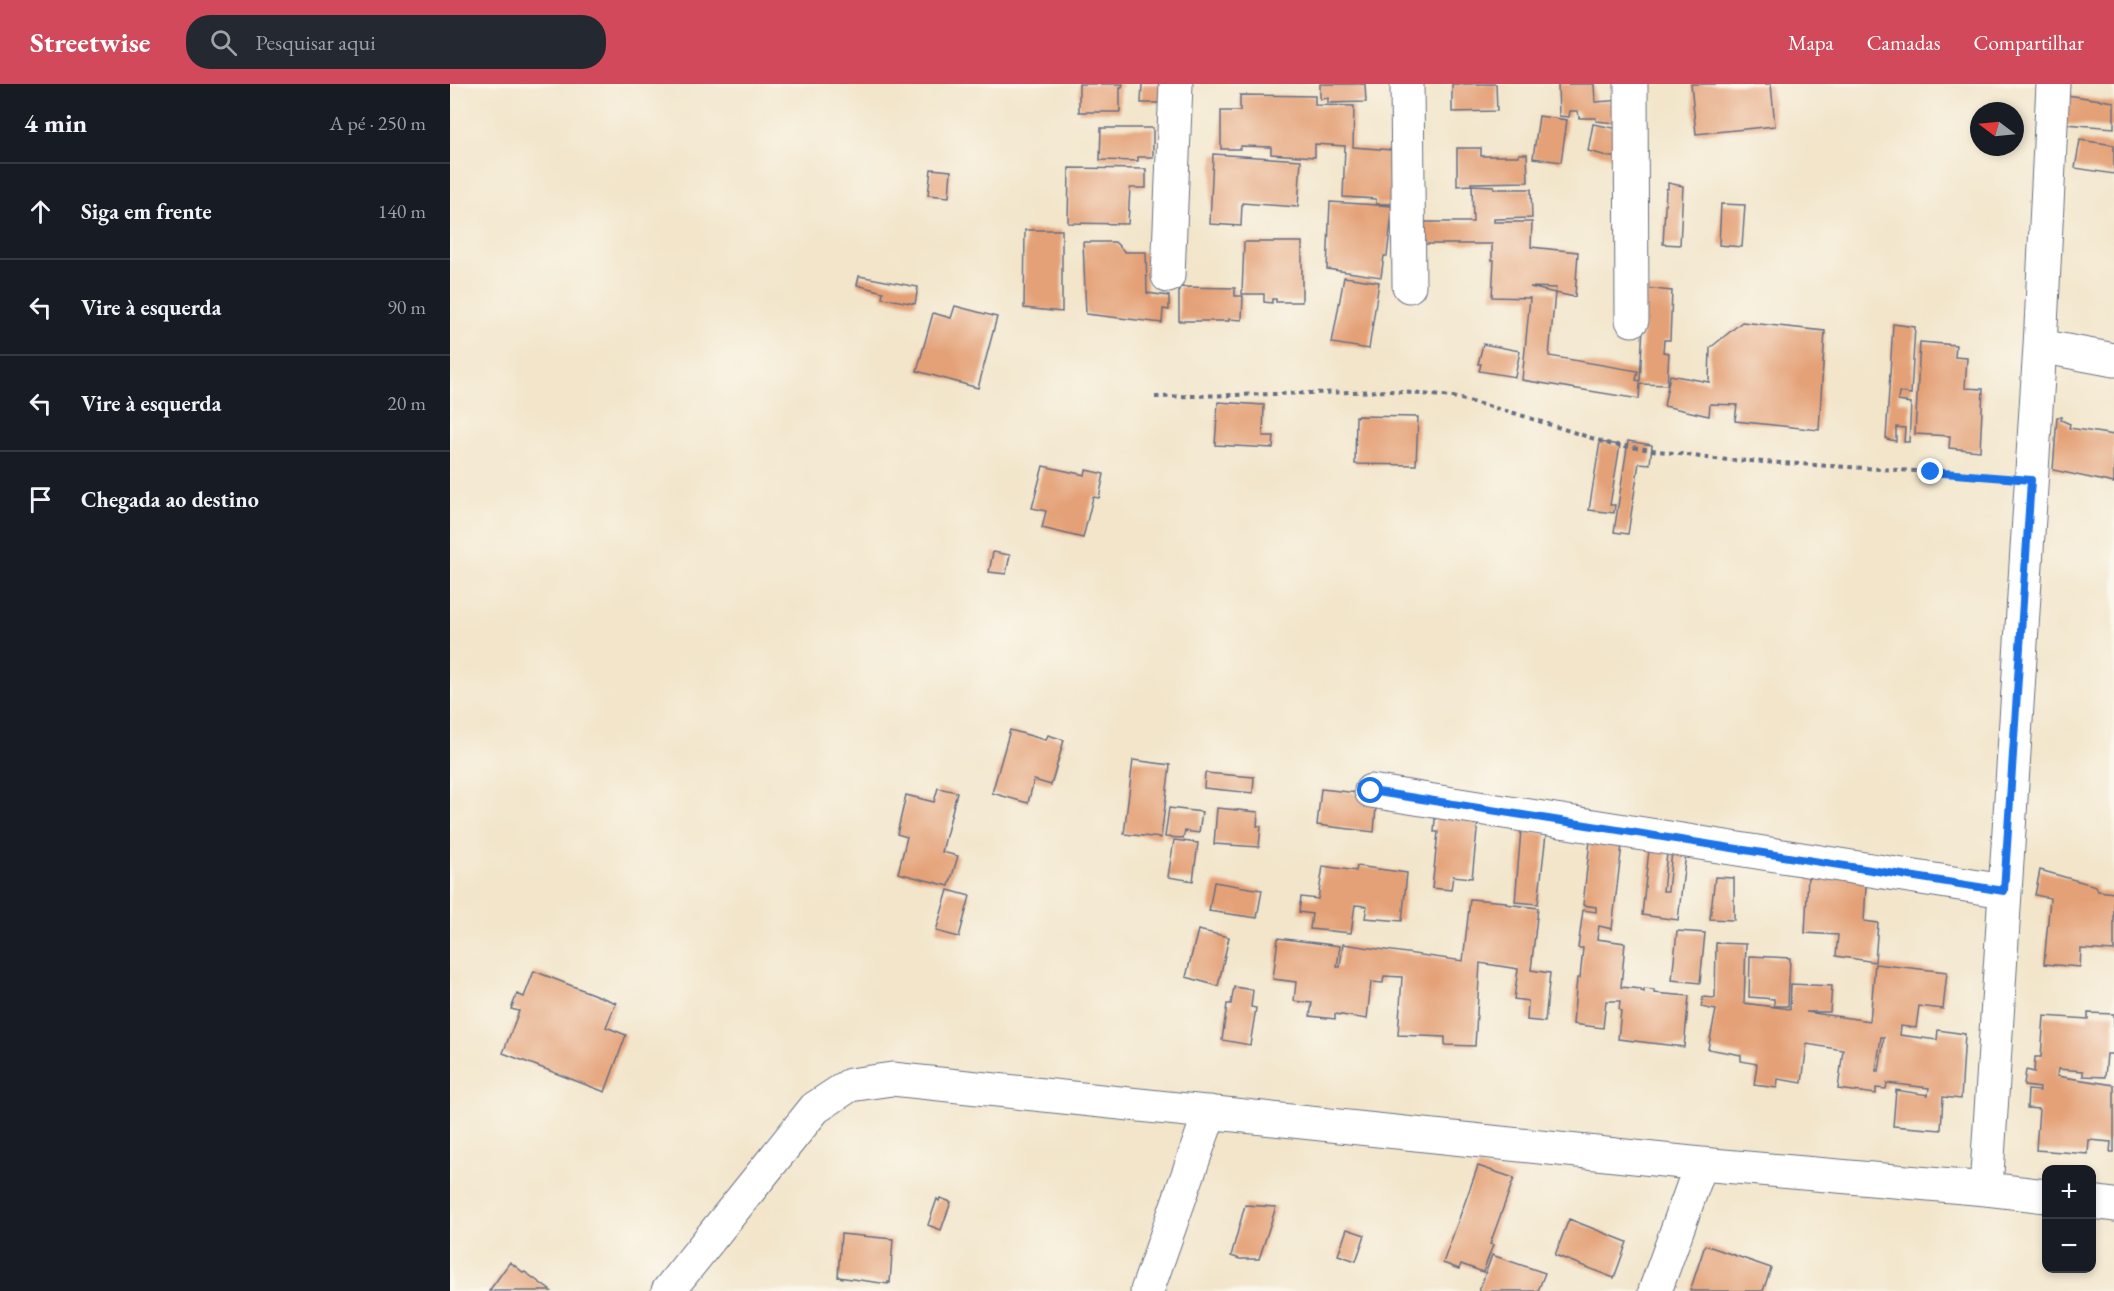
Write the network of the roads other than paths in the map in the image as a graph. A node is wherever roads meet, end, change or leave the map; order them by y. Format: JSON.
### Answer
{"nodes":[{"id":1,"x":1176,"y":84,"type":"edge"},
{"id":2,"x":1407,"y":84,"type":"edge"},
{"id":3,"x":1631,"y":84,"type":"edge"},
{"id":4,"x":2053,"y":84,"type":"edge"},
{"id":5,"x":1168,"y":276,"type":"dead end"},
{"id":6,"x":1409,"y":286,"type":"dead end"},
{"id":7,"x":1632,"y":320,"type":"dead end"},
{"id":8,"x":2040,"y":346,"type":"junction"},
{"id":9,"x":2114,"y":360,"type":"edge"},
{"id":10,"x":1371,"y":791,"type":"dead end"},
{"id":11,"x":2004,"y":891,"type":"junction"},
{"id":12,"x":1210,"y":1112,"type":"junction"},
{"id":13,"x":1701,"y":1164,"type":"junction"},
{"id":14,"x":1986,"y":1189,"type":"junction"},
{"id":15,"x":2042,"y":1196,"type":"edge"},
{"id":16,"x":2096,"y":1203,"type":"edge"},
{"id":17,"x":2114,"y":1205,"type":"edge"},
{"id":18,"x":668,"y":1291,"type":"edge"},
{"id":19,"x":1147,"y":1291,"type":"edge"},
{"id":20,"x":1655,"y":1291,"type":"edge"}],
"edges":[{"from":1,"to":5,"type":"street"},
{"from":2,"to":6,"type":"street"},
{"from":3,"to":7,"type":"street"},
{"from":4,"to":8,"type":"street"},
{"from":8,"to":9,"type":"street"},
{"from":8,"to":11,"type":"street"},
{"from":10,"to":11,"type":"street"},
{"from":11,"to":14,"type":"street"},
{"from":12,"to":13,"type":"street"},
{"from":12,"to":18,"type":"street"},
{"from":12,"to":19,"type":"street"},
{"from":13,"to":14,"type":"street"},
{"from":13,"to":20,"type":"street"},
{"from":14,"to":15,"type":"street"},
{"from":16,"to":17,"type":"street"}]}
